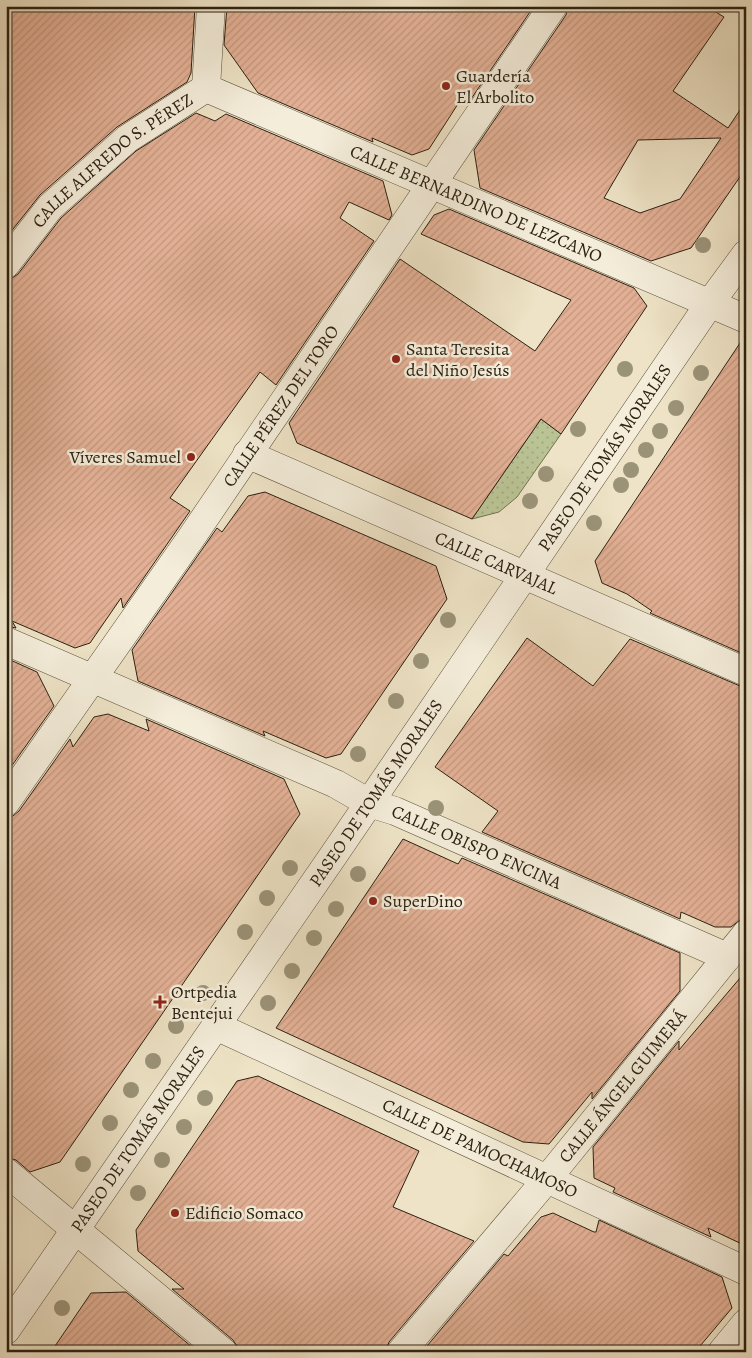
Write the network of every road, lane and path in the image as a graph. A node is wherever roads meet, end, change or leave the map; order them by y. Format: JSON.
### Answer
{"nodes":[{"id":1,"x":211,"y":6,"type":"edge"},
{"id":2,"x":553,"y":6,"type":"edge"},
{"id":3,"x":206,"y":88,"type":"junction"},
{"id":4,"x":431,"y":184,"type":"junction"},
{"id":5,"x":746,"y":254,"type":"edge"},
{"id":6,"x":6,"y":264,"type":"edge"},
{"id":7,"x":710,"y":303,"type":"junction"},
{"id":8,"x":746,"y":319,"type":"edge"},
{"id":9,"x":246,"y":454,"type":"junction"},
{"id":10,"x":524,"y":574,"type":"junction"},
{"id":11,"x":6,"y":641,"type":"edge"},
{"id":12,"x":746,"y":672,"type":"edge"},
{"id":13,"x":92,"y":678,"type":"junction"},
{"id":14,"x":6,"y":802,"type":"edge"},
{"id":15,"x":369,"y":803,"type":"junction"},
{"id":16,"x":746,"y":934,"type":"edge"},
{"id":17,"x":727,"y":957,"type":"junction"},
{"id":18,"x":216,"y":1026,"type":"junction"},
{"id":19,"x":6,"y":1172,"type":"edge"},
{"id":20,"x":547,"y":1179,"type":"junction"},
{"id":21,"x":76,"y":1229,"type":"junction"},
{"id":22,"x":746,"y":1271,"type":"edge"},
{"id":23,"x":746,"y":1322,"type":"edge"},
{"id":24,"x":6,"y":1330,"type":"edge"},
{"id":25,"x":223,"y":1352,"type":"edge"},
{"id":26,"x":401,"y":1352,"type":"edge"},
{"id":27,"x":722,"y":1352,"type":"edge"}],
"edges":[{"from":1,"to":3,"type":"street"},
{"from":2,"to":4,"type":"street","name":"CALLE PÉREZ DEL TORO"},
{"from":3,"to":4,"type":"street","name":"CALLE BERNARDINO DE LEZCANO"},
{"from":3,"to":6,"type":"street","name":"CALLE ALFREDO S. PÉREZ"},
{"from":4,"to":7,"type":"street","name":"CALLE BERNARDINO DE LEZCANO"},
{"from":4,"to":9,"type":"street","name":"CALLE PÉREZ DEL TORO"},
{"from":5,"to":7,"type":"street","name":"PASEO DE TOMÁS MORALES"},
{"from":7,"to":8,"type":"street","name":"CALLE BERNARDINO DE LEZCANO"},
{"from":7,"to":10,"type":"street","name":"PASEO DE TOMÁS MORALES"},
{"from":9,"to":10,"type":"street","name":"CALLE CARVAJAL"},
{"from":9,"to":13,"type":"street","name":"CALLE PÉREZ DEL TORO"},
{"from":10,"to":12,"type":"street","name":"CALLE CARVAJAL"},
{"from":10,"to":15,"type":"street","name":"PASEO DE TOMÁS MORALES"},
{"from":11,"to":13,"type":"street","name":"CALLE OBISPO ENCINA"},
{"from":13,"to":14,"type":"street","name":"CALLE PÉREZ DEL TORO"},
{"from":13,"to":15,"type":"street","name":"CALLE OBISPO ENCINA"},
{"from":15,"to":17,"type":"street","name":"CALLE OBISPO ENCINA"},
{"from":15,"to":18,"type":"street","name":"PASEO DE TOMÁS MORALES"},
{"from":16,"to":17,"type":"street","name":"CALLE ÁNGEL GUIMERÁ"},
{"from":17,"to":20,"type":"street","name":"CALLE ÁNGEL GUIMERÁ"},
{"from":18,"to":20,"type":"street","name":"CALLE DE PAMOCHAMOSO"},
{"from":18,"to":21,"type":"street","name":"PASEO DE TOMÁS MORALES"},
{"from":19,"to":21,"type":"street"},
{"from":20,"to":22,"type":"street","name":"CALLE DE PAMOCHAMOSO"},
{"from":20,"to":26,"type":"street","name":"CALLE ÁNGEL GUIMERÁ"},
{"from":21,"to":24,"type":"street","name":"PASEO DE TOMÁS MORALES"},
{"from":21,"to":25,"type":"street"},
{"from":23,"to":27,"type":"street"}]}
